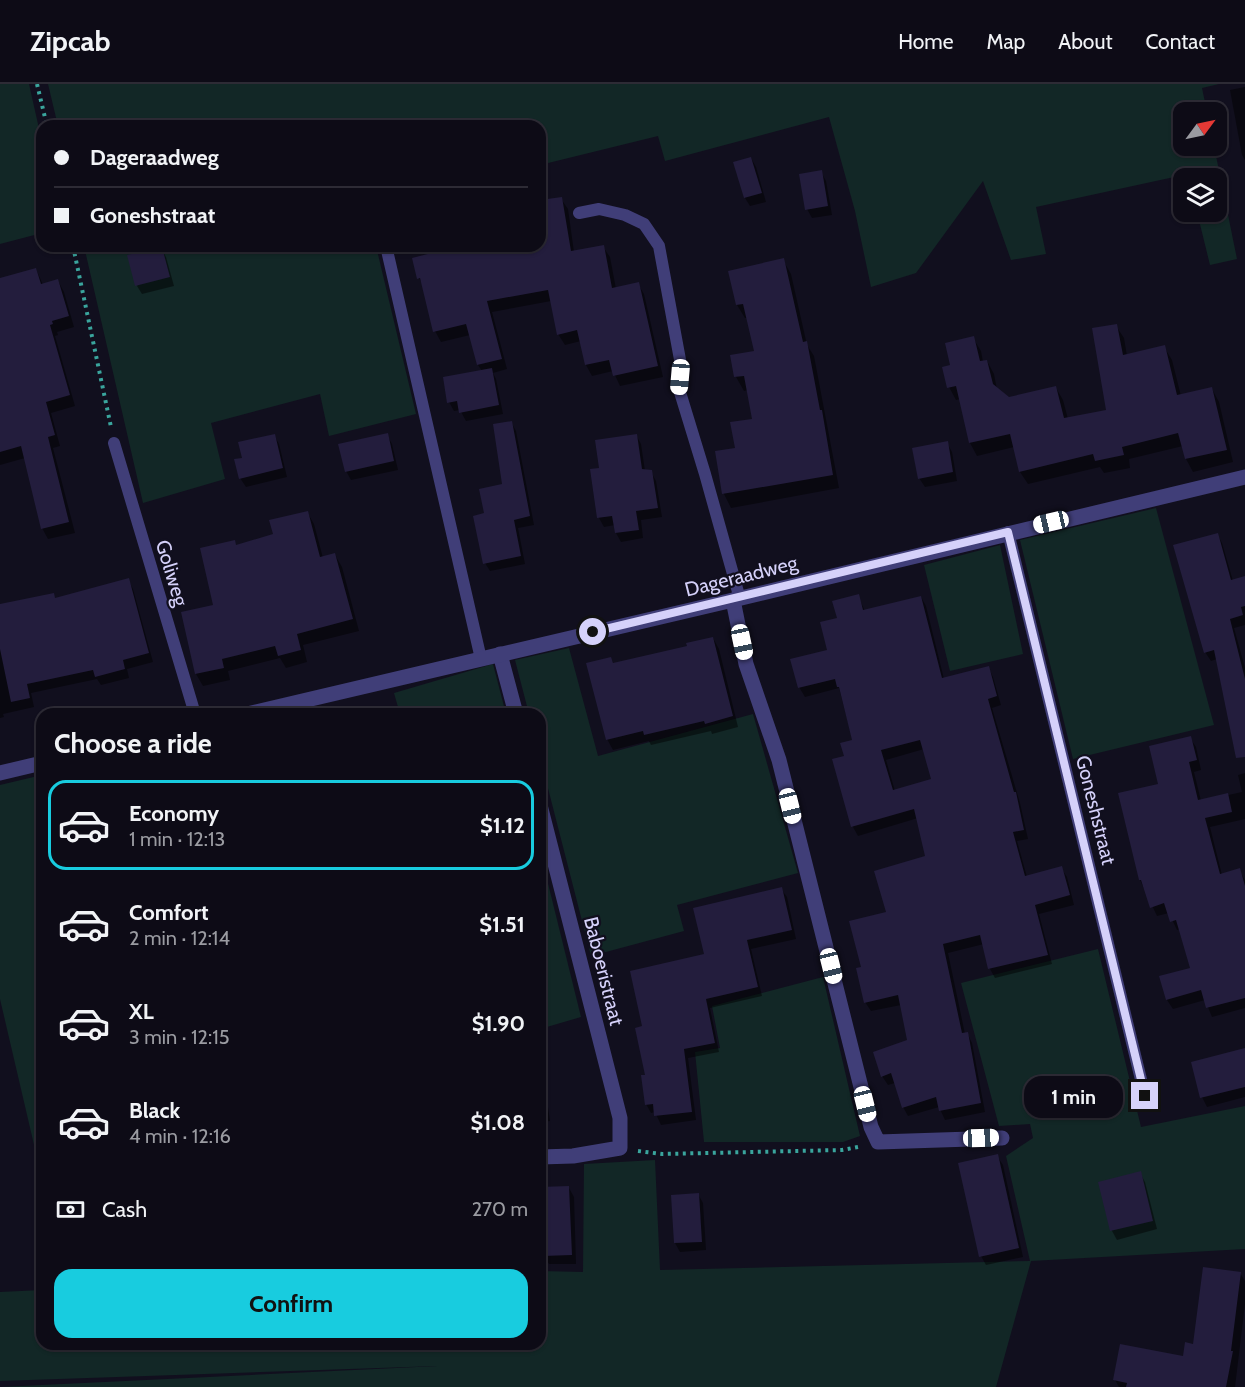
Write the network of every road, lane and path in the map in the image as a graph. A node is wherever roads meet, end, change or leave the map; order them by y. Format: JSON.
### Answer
{"nodes":[{"id":1,"x":37,"y":84,"type":"edge"},
{"id":2,"x":46,"y":120,"type":"edge"},
{"id":3,"x":579,"y":213,"type":"dead end"},
{"id":4,"x":74,"y":252,"type":"edge"},
{"id":5,"x":387,"y":252,"type":"edge"},
{"id":6,"x":114,"y":443,"type":"joint"},
{"id":7,"x":1245,"y":477,"type":"edge"},
{"id":8,"x":1008,"y":532,"type":"junction"},
{"id":9,"x":736,"y":599,"type":"junction"},
{"id":10,"x":500,"y":654,"type":"junction"},
{"id":11,"x":481,"y":659,"type":"junction"},
{"id":12,"x":193,"y":708,"type":"edge"},
{"id":13,"x":280,"y":708,"type":"edge"},
{"id":14,"x":514,"y":708,"type":"edge"},
{"id":15,"x":36,"y":764,"type":"edge"},
{"id":16,"x":0,"y":773,"type":"edge"},
{"id":17,"x":546,"y":828,"type":"edge"},
{"id":18,"x":1145,"y":1096,"type":"dead end"},
{"id":19,"x":1002,"y":1138,"type":"dead end"},
{"id":20,"x":878,"y":1142,"type":"junction"},
{"id":21,"x":620,"y":1148,"type":"junction"},
{"id":22,"x":546,"y":1157,"type":"edge"}],
"edges":[{"from":1,"to":2,"type":"path"},
{"from":3,"to":9,"type":"lane"},
{"from":4,"to":6,"type":"path"},
{"from":5,"to":11,"type":"lane"},
{"from":6,"to":12,"type":"lane","name":"Goliweg"},
{"from":7,"to":8,"type":"street","name":"Dageraadweg"},
{"from":8,"to":9,"type":"street","name":"Dageraadweg"},
{"from":8,"to":18,"type":"lane","name":"Goneshstraat"},
{"from":9,"to":10,"type":"street","name":"Dageraadweg"},
{"from":9,"to":20,"type":"street"},
{"from":10,"to":11,"type":"street","name":"Dageraadweg"},
{"from":10,"to":14,"type":"street"},
{"from":11,"to":13,"type":"street","name":"Dageraadweg"},
{"from":15,"to":16,"type":"street"},
{"from":17,"to":21,"type":"street","name":"Baboeristraat"},
{"from":19,"to":20,"type":"street"},
{"from":20,"to":21,"type":"path"},
{"from":21,"to":22,"type":"street"}]}
